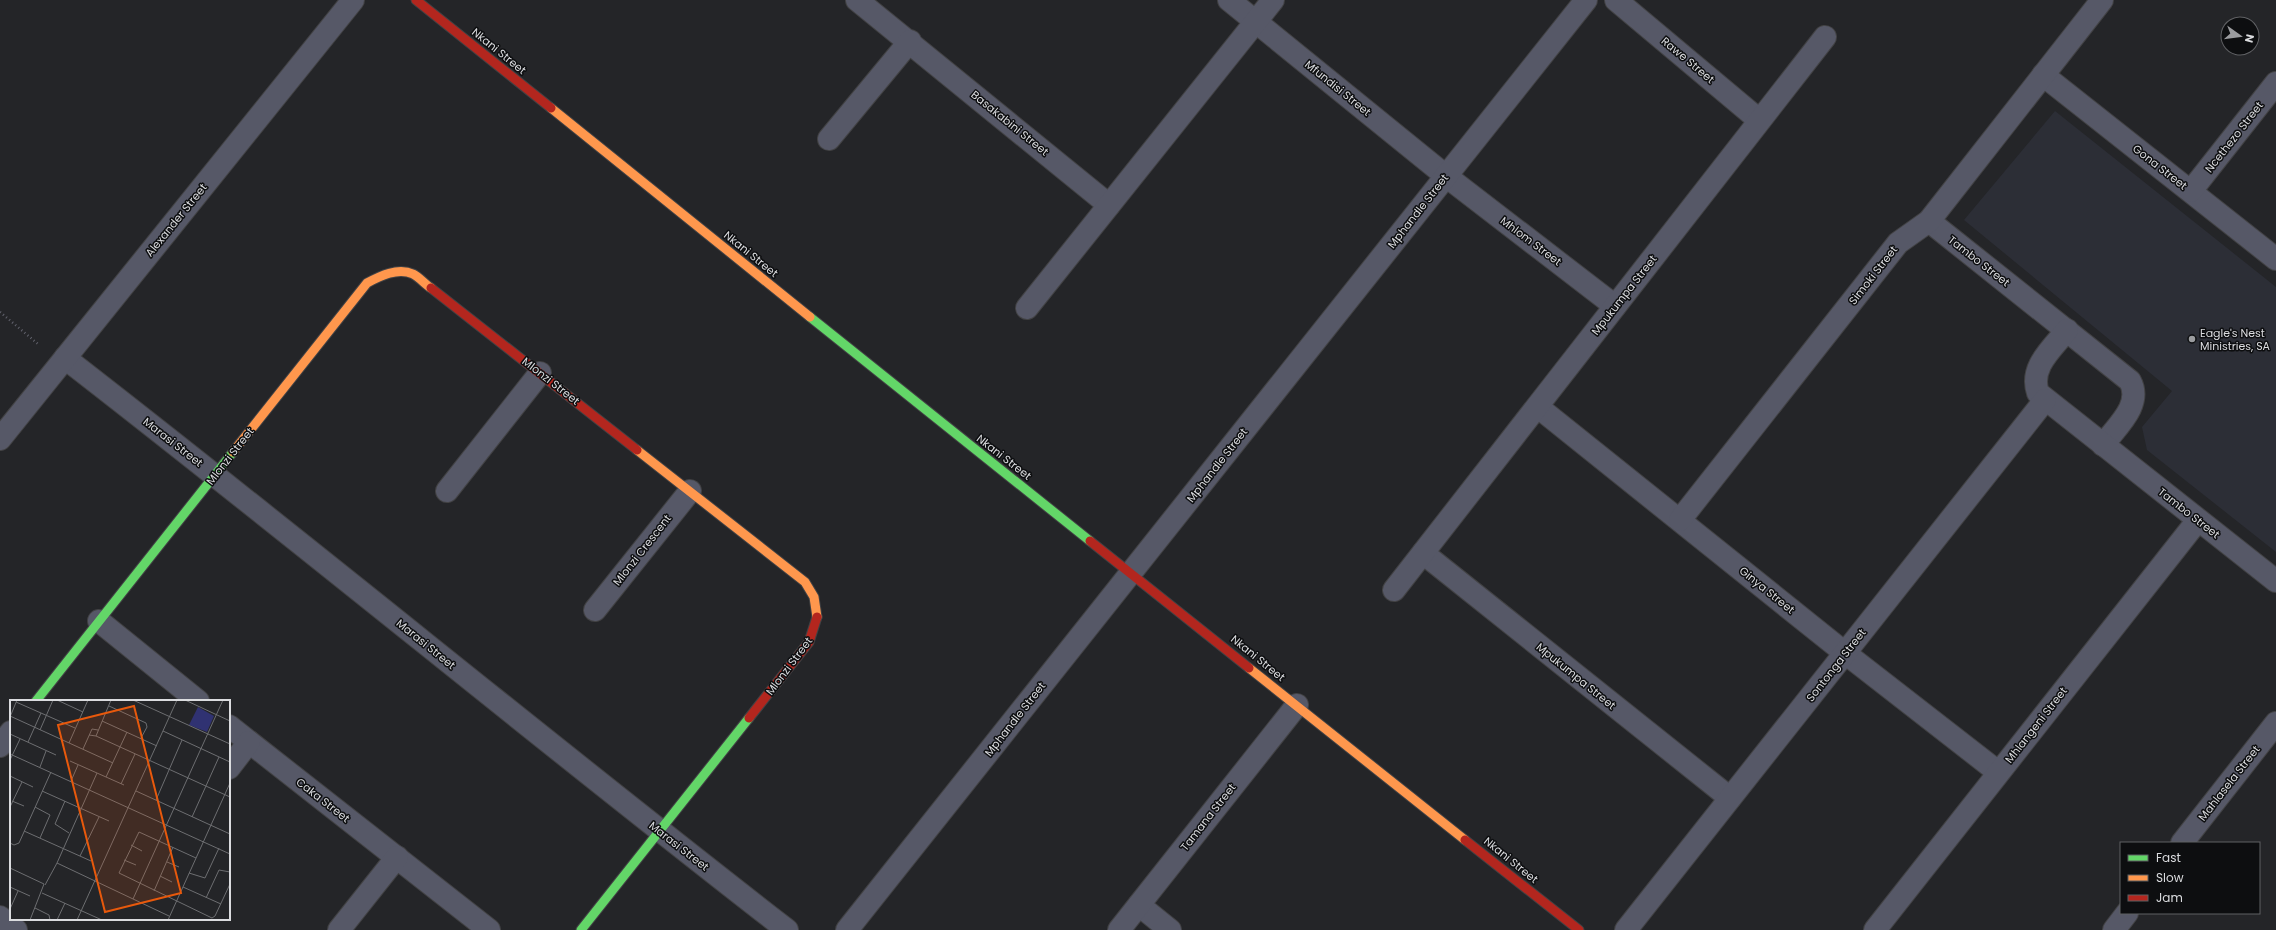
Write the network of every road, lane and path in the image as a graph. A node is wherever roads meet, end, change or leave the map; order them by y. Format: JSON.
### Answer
{"nodes":[{"id":1,"x":353,"y":0,"type":"edge"},
{"id":2,"x":416,"y":0,"type":"edge"},
{"id":3,"x":857,"y":0,"type":"edge"},
{"id":4,"x":1229,"y":0,"type":"edge"},
{"id":5,"x":1272,"y":0,"type":"edge"},
{"id":6,"x":1586,"y":0,"type":"edge"},
{"id":7,"x":1616,"y":0,"type":"edge"},
{"id":8,"x":2102,"y":0,"type":"edge"},
{"id":9,"x":1256,"y":22,"type":"junction"},
{"id":10,"x":1825,"y":37,"type":"dead end"},
{"id":11,"x":910,"y":42,"type":"junction"},
{"id":12,"x":2043,"y":75,"type":"junction"},
{"id":13,"x":2276,"y":83,"type":"edge"},
{"id":14,"x":1759,"y":120,"type":"junction"},
{"id":15,"x":829,"y":139,"type":"dead end"},
{"id":16,"x":1446,"y":176,"type":"junction"},
{"id":17,"x":2191,"y":191,"type":"junction"},
{"id":18,"x":1109,"y":205,"type":"junction"},
{"id":19,"x":1929,"y":221,"type":"junction"},
{"id":20,"x":2276,"y":259,"type":"edge"},
{"id":21,"x":1615,"y":306,"type":"junction"},
{"id":22,"x":1027,"y":308,"type":"dead end"},
{"id":23,"x":0,"y":312,"type":"edge"},
{"id":24,"x":2067,"y":330,"type":"junction"},
{"id":25,"x":40,"y":345,"type":"dead end"},
{"id":26,"x":65,"y":358,"type":"junction"},
{"id":27,"x":540,"y":373,"type":"junction"},
{"id":28,"x":2045,"y":400,"type":"junction"},
{"id":29,"x":1538,"y":407,"type":"junction"},
{"id":30,"x":0,"y":439,"type":"edge"},
{"id":31,"x":2103,"y":445,"type":"junction"},
{"id":32,"x":216,"y":475,"type":"junction"},
{"id":33,"x":446,"y":491,"type":"dead end"},
{"id":34,"x":690,"y":491,"type":"junction"},
{"id":35,"x":1680,"y":520,"type":"junction"},
{"id":36,"x":2198,"y":520,"type":"junction"},
{"id":37,"x":1423,"y":553,"type":"junction"},
{"id":38,"x":1131,"y":573,"type":"junction"},
{"id":39,"x":2276,"y":581,"type":"edge"},
{"id":40,"x":1394,"y":590,"type":"dead end"},
{"id":41,"x":595,"y":610,"type":"dead end"},
{"id":42,"x":99,"y":621,"type":"junction"},
{"id":43,"x":1845,"y":653,"type":"junction"},
{"id":44,"x":37,"y":700,"type":"edge"},
{"id":45,"x":197,"y":700,"type":"edge"},
{"id":46,"x":1297,"y":705,"type":"junction"},
{"id":47,"x":2276,"y":723,"type":"edge"},
{"id":48,"x":230,"y":727,"type":"edge"},
{"id":49,"x":10,"y":733,"type":"edge"},
{"id":50,"x":249,"y":742,"type":"junction"},
{"id":51,"x":0,"y":746,"type":"edge"},
{"id":52,"x":230,"y":767,"type":"edge"},
{"id":53,"x":1998,"y":772,"type":"junction"},
{"id":54,"x":1730,"y":798,"type":"junction"},
{"id":55,"x":659,"y":831,"type":"junction"},
{"id":56,"x":2183,"y":842,"type":"edge"},
{"id":57,"x":397,"y":857,"type":"junction"},
{"id":58,"x":1139,"y":905,"type":"junction"},
{"id":59,"x":2126,"y":914,"type":"edge"},
{"id":60,"x":0,"y":917,"type":"edge"},
{"id":61,"x":1886,"y":926,"type":"edge"},
{"id":62,"x":16,"y":930,"type":"edge"},
{"id":63,"x":339,"y":930,"type":"edge"},
{"id":64,"x":489,"y":930,"type":"edge"},
{"id":65,"x":580,"y":930,"type":"edge"},
{"id":66,"x":787,"y":930,"type":"edge"},
{"id":67,"x":847,"y":930,"type":"edge"},
{"id":68,"x":1119,"y":930,"type":"edge"},
{"id":69,"x":1170,"y":930,"type":"edge"},
{"id":70,"x":1579,"y":930,"type":"edge"},
{"id":71,"x":1626,"y":930,"type":"edge"},
{"id":72,"x":2114,"y":930,"type":"edge"}],
"edges":[{"from":1,"to":26,"type":"street","name":"Alexander Street"},
{"from":2,"to":38,"type":"street","name":"Nkani Street"},
{"from":3,"to":11,"type":"street","name":"Basakabini Street"},
{"from":4,"to":9,"type":"street","name":"Mfundisi Street"},
{"from":5,"to":9,"type":"street"},
{"from":6,"to":16,"type":"street","name":"Mphandle Street"},
{"from":7,"to":14,"type":"street","name":"Rawe Street"},
{"from":8,"to":12,"type":"street","name":"Simoki Street"},
{"from":9,"to":16,"type":"street","name":"Mfundisi Street"},
{"from":9,"to":18,"type":"street"},
{"from":10,"to":14,"type":"street","name":"Mpukumpa Street"},
{"from":11,"to":15,"type":"street"},
{"from":11,"to":18,"type":"street","name":"Basakabini Street"},
{"from":12,"to":17,"type":"street","name":"Gona Street"},
{"from":12,"to":19,"type":"street","name":"Simoki Street"},
{"from":13,"to":17,"type":"street","name":"Ncethezo Street"},
{"from":14,"to":21,"type":"street","name":"Mpukumpa Street"},
{"from":16,"to":21,"type":"street","name":"Mhlom Street"},
{"from":16,"to":38,"type":"street","name":"Mphandle Street"},
{"from":17,"to":20,"type":"street","name":"Gona Street"},
{"from":18,"to":22,"type":"street"},
{"from":19,"to":24,"type":"street","name":"Tambo Street"},
{"from":19,"to":35,"type":"street","name":"Simoki Street"},
{"from":21,"to":29,"type":"street","name":"Mpukumpa Street"},
{"from":23,"to":25,"type":"path"},
{"from":24,"to":28,"type":"street","name":"Tambo Street"},
{"from":24,"to":31,"type":"street","name":"Tambo Street"},
{"from":26,"to":30,"type":"street","name":"Alexander Street"},
{"from":26,"to":32,"type":"street","name":"Marasi Street"},
{"from":27,"to":32,"type":"street","name":"Mlonzi Street"},
{"from":27,"to":33,"type":"street"},
{"from":27,"to":34,"type":"street","name":"Mlonzi Street"},
{"from":28,"to":31,"type":"street","name":"Tambo Street"},
{"from":28,"to":43,"type":"street","name":"Sontonga Street"},
{"from":29,"to":35,"type":"street","name":"Ginya Street"},
{"from":29,"to":37,"type":"street","name":"Mpukumpa Street"},
{"from":31,"to":36,"type":"street","name":"Tambo Street"},
{"from":32,"to":42,"type":"street","name":"Mlonzi Street"},
{"from":32,"to":55,"type":"street","name":"Marasi Street"},
{"from":34,"to":41,"type":"street","name":"Mlonzi Crescent"},
{"from":34,"to":55,"type":"street","name":"Mlonzi Street"},
{"from":35,"to":43,"type":"street","name":"Ginya Street"},
{"from":36,"to":39,"type":"street","name":"Tambo Street"},
{"from":36,"to":53,"type":"street","name":"Mhlangeni Street"},
{"from":37,"to":40,"type":"street","name":"Mpukumpa Street"},
{"from":37,"to":54,"type":"street","name":"Mpukumpa Street"},
{"from":38,"to":46,"type":"street","name":"Nkani Street"},
{"from":38,"to":67,"type":"street","name":"Mphandle Street"},
{"from":42,"to":44,"type":"street","name":"Mlonzi Street"},
{"from":42,"to":45,"type":"street"},
{"from":43,"to":53,"type":"street","name":"Ginya Street"},
{"from":43,"to":54,"type":"street","name":"Sontonga Street"},
{"from":46,"to":58,"type":"street","name":"Tamana Street"},
{"from":46,"to":70,"type":"street","name":"Nkani Street"},
{"from":47,"to":56,"type":"street","name":"Mahlasela Street"},
{"from":48,"to":50,"type":"street","name":"Caka Street"},
{"from":49,"to":51,"type":"street"},
{"from":50,"to":52,"type":"street"},
{"from":50,"to":57,"type":"street","name":"Caka Street"},
{"from":53,"to":61,"type":"street","name":"Mhlangeni Street"},
{"from":54,"to":71,"type":"street","name":"Sontonga Street"},
{"from":55,"to":65,"type":"street","name":"Mlonzi Street"},
{"from":55,"to":66,"type":"street","name":"Marasi Street"},
{"from":57,"to":63,"type":"street"},
{"from":57,"to":64,"type":"street","name":"Caka Street"},
{"from":58,"to":68,"type":"street","name":"Tamana Street"},
{"from":58,"to":69,"type":"street"},
{"from":59,"to":72,"type":"street"},
{"from":60,"to":62,"type":"street"}]}
